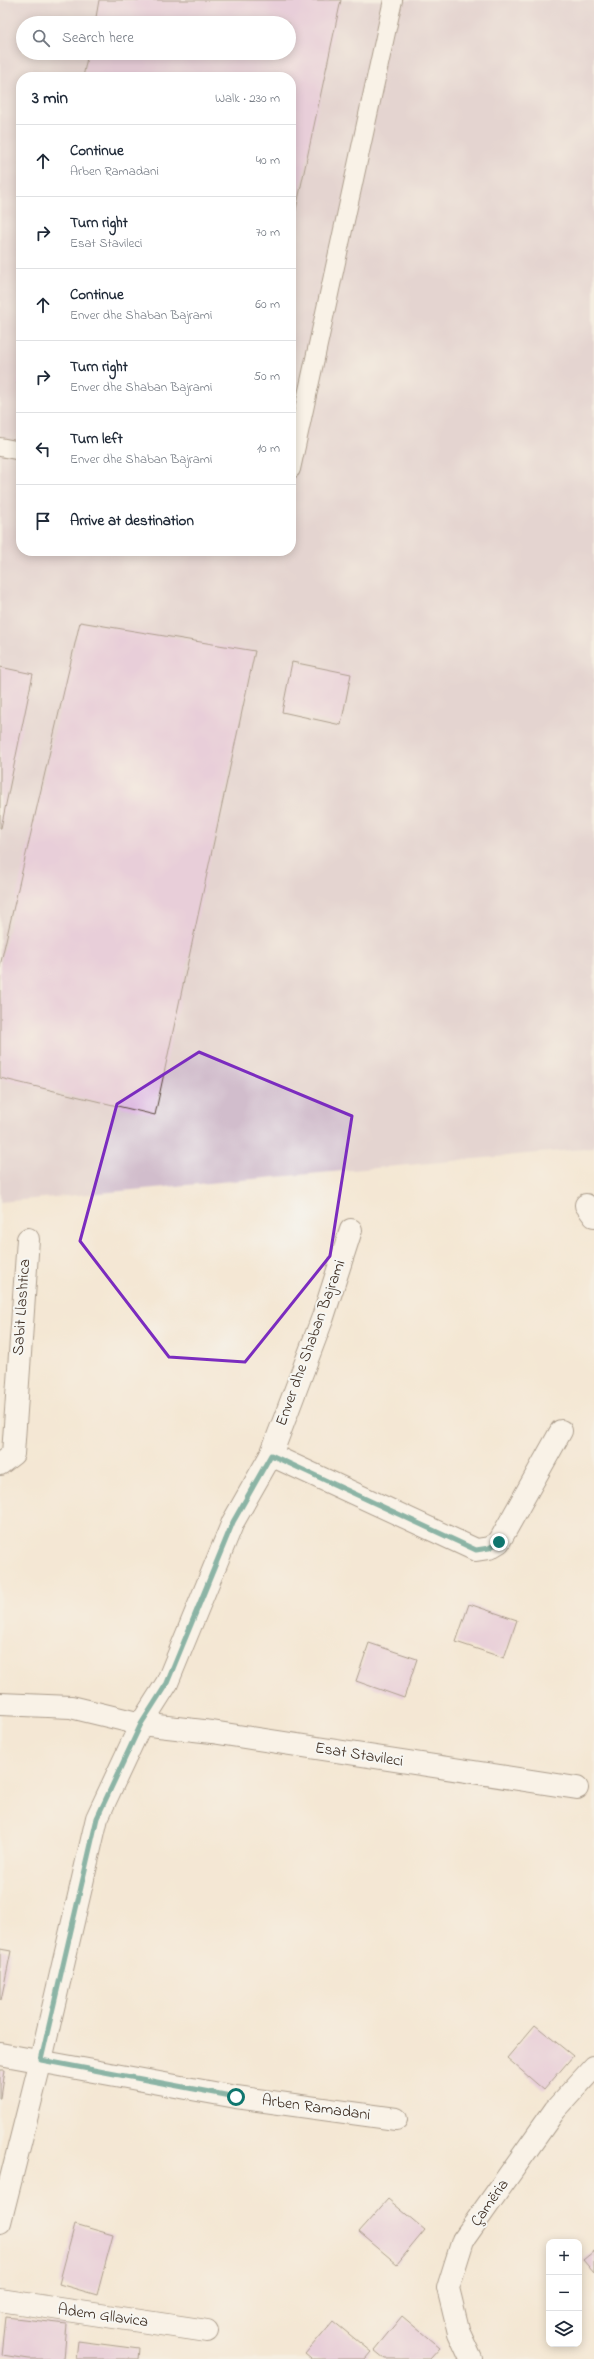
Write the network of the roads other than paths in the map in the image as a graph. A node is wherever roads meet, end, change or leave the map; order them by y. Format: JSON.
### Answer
{"nodes":[{"id":1,"x":393,"y":0,"type":"edge"},
{"id":2,"x":296,"y":446,"type":"edge"},
{"id":3,"x":0,"y":447,"type":"edge"},
{"id":4,"x":16,"y":450,"type":"edge"},
{"id":5,"x":351,"y":1230,"type":"dead end"},
{"id":6,"x":28,"y":1238,"type":"dead end"},
{"id":7,"x":561,"y":1431,"type":"dead end"},
{"id":8,"x":271,"y":1455,"type":"junction"},
{"id":9,"x":0,"y":1464,"type":"edge"},
{"id":10,"x":0,"y":1704,"type":"edge"},
{"id":11,"x":141,"y":1724,"type":"junction"},
{"id":12,"x":577,"y":1788,"type":"dead end"},
{"id":13,"x":0,"y":2054,"type":"edge"},
{"id":14,"x":41,"y":2060,"type":"junction"},
{"id":15,"x":594,"y":2067,"type":"edge"},
{"id":16,"x":396,"y":2119,"type":"dead end"},
{"id":17,"x":0,"y":2221,"type":"edge"},
{"id":18,"x":0,"y":2300,"type":"edge"},
{"id":19,"x":207,"y":2331,"type":"dead end"},
{"id":20,"x":471,"y":2359,"type":"edge"}],
"edges":[{"from":1,"to":2,"type":"lane"},
{"from":3,"to":4,"type":"lane"},
{"from":5,"to":8,"type":"street","name":"Enver dhe Shaban Bajrami"},
{"from":6,"to":9,"type":"street","name":"Sabit Llashtica"},
{"from":7,"to":8,"type":"street"},
{"from":8,"to":11,"type":"street","name":"Enver dhe Shaban Bajrami"},
{"from":10,"to":11,"type":"street","name":"Esat Stavileci"},
{"from":11,"to":12,"type":"street","name":"Esat Stavileci"},
{"from":11,"to":14,"type":"street"},
{"from":13,"to":14,"type":"street","name":"Arben Ramadani"},
{"from":14,"to":16,"type":"street","name":"Arben Ramadani"},
{"from":14,"to":17,"type":"street"},
{"from":15,"to":20,"type":"street","name":"Çamëria"},
{"from":18,"to":19,"type":"street","name":"Adem Gllavica"}]}
